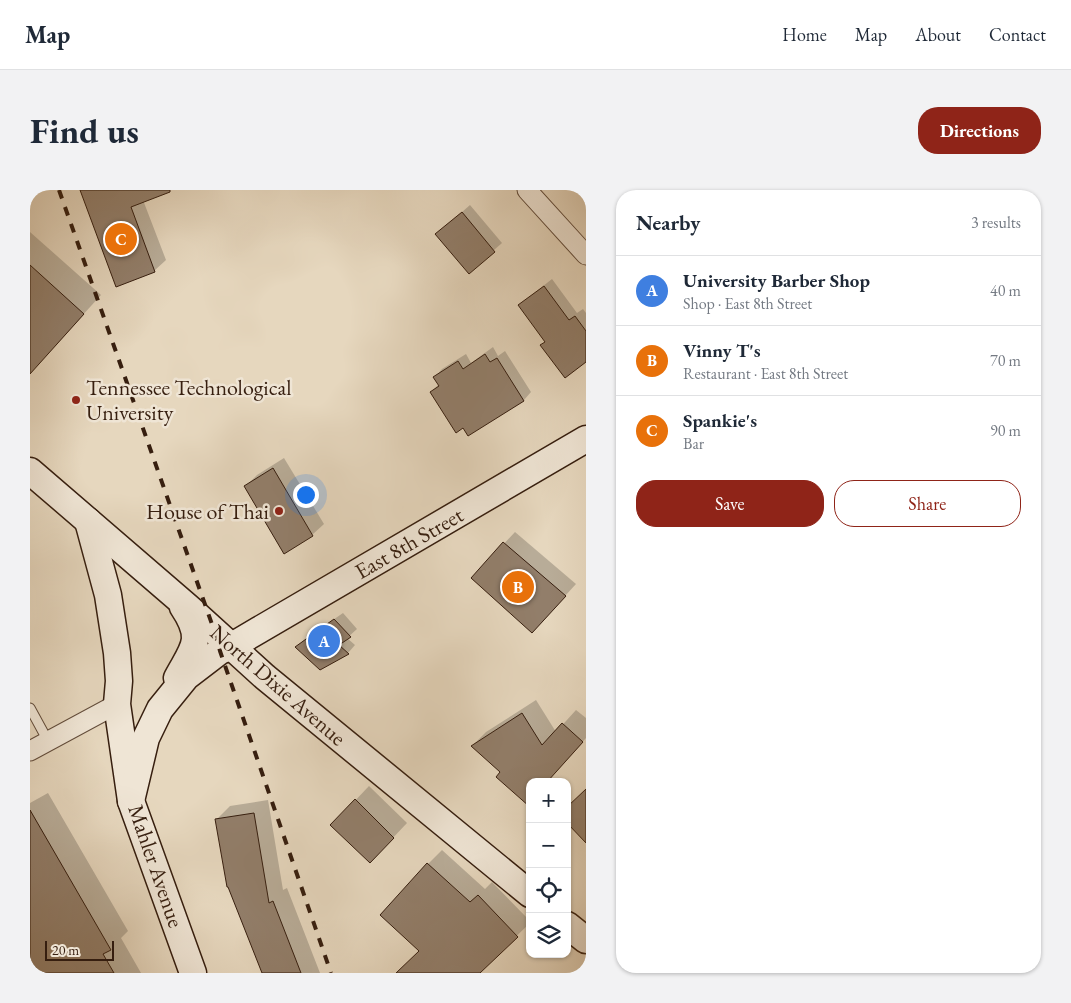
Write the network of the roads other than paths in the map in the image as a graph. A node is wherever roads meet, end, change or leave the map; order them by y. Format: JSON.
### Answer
{"nodes":[{"id":1,"x":528,"y":190,"type":"edge"},
{"id":2,"x":586,"y":255,"type":"edge"},
{"id":3,"x":586,"y":439,"type":"edge"},
{"id":4,"x":30,"y":471,"type":"edge"},
{"id":5,"x":88,"y":521,"type":"junction"},
{"id":6,"x":173,"y":594,"type":"junction"},
{"id":7,"x":232,"y":646,"type":"junction"},
{"id":8,"x":117,"y":704,"type":"junction"},
{"id":9,"x":30,"y":708,"type":"edge"},
{"id":10,"x":160,"y":709,"type":"junction"},
{"id":11,"x":48,"y":741,"type":"junction"},
{"id":12,"x":30,"y":751,"type":"edge"},
{"id":13,"x":131,"y":801,"type":"junction"},
{"id":14,"x":526,"y":891,"type":"edge"},
{"id":15,"x":571,"y":928,"type":"edge"},
{"id":16,"x":586,"y":940,"type":"edge"},
{"id":17,"x":193,"y":973,"type":"edge"}],
"edges":[{"from":1,"to":2,"type":"street"},
{"from":3,"to":7,"type":"street","name":"East 8th Street"},
{"from":4,"to":5,"type":"street","name":"North Dixie Avenue"},
{"from":5,"to":6,"type":"street","name":"North Dixie Avenue"},
{"from":5,"to":8,"type":"street"},
{"from":6,"to":7,"type":"street","name":"North Dixie Avenue"},
{"from":6,"to":10,"type":"street"},
{"from":7,"to":10,"type":"street","name":"Mahler Avenue"},
{"from":7,"to":14,"type":"street","name":"North Dixie Avenue"},
{"from":8,"to":11,"type":"street"},
{"from":8,"to":13,"type":"street"},
{"from":9,"to":11,"type":"lane"},
{"from":10,"to":13,"type":"street","name":"Mahler Avenue"},
{"from":11,"to":12,"type":"street"},
{"from":13,"to":17,"type":"street","name":"Mahler Avenue"},
{"from":15,"to":16,"type":"street"}]}
